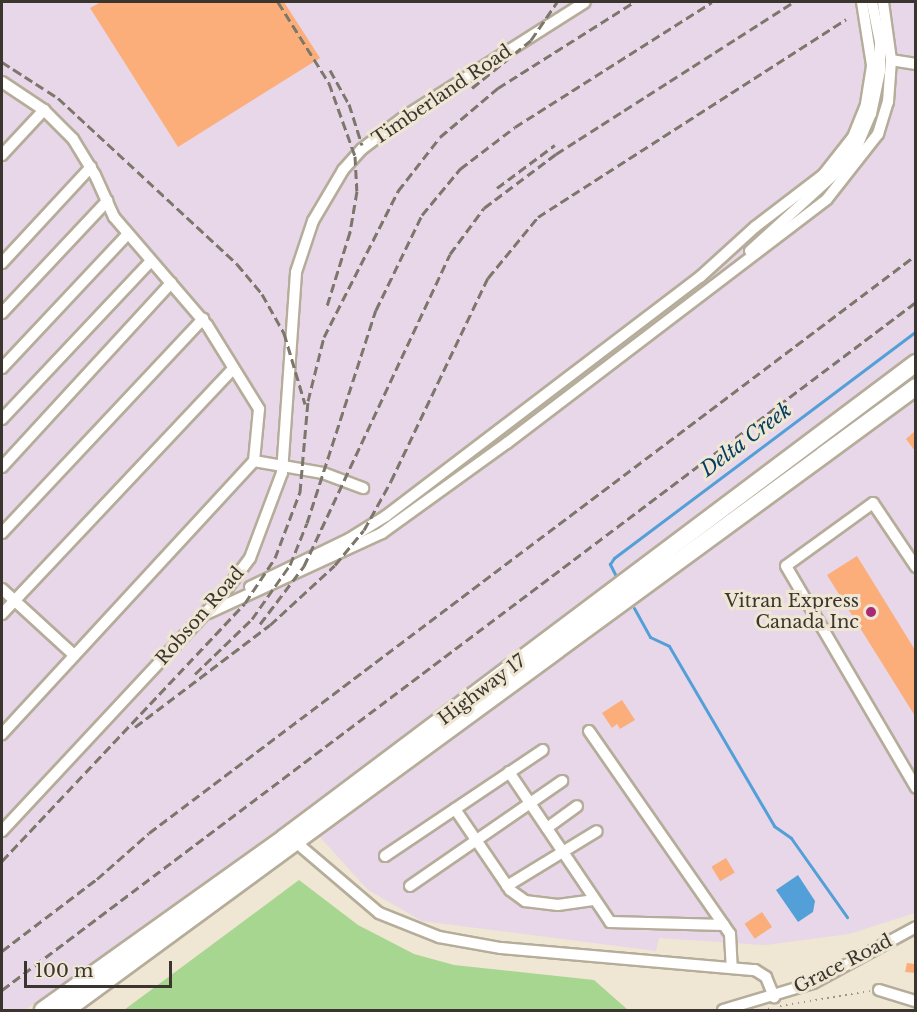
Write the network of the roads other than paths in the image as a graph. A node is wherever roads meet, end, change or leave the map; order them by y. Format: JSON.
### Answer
{"nodes":[{"id":1,"x":585,"y":2,"type":"edge"},
{"id":2,"x":862,"y":2,"type":"edge"},
{"id":3,"x":872,"y":2,"type":"edge"},
{"id":4,"x":883,"y":2,"type":"edge"},
{"id":5,"x":891,"y":60,"type":"junction"},
{"id":6,"x":915,"y":64,"type":"edge"},
{"id":7,"x":2,"y":82,"type":"edge"},
{"id":8,"x":44,"y":110,"type":"junction"},
{"id":9,"x":2,"y":155,"type":"edge"},
{"id":10,"x":91,"y":167,"type":"junction"},
{"id":11,"x":107,"y":201,"type":"junction"},
{"id":12,"x":128,"y":234,"type":"junction"},
{"id":13,"x":151,"y":261,"type":"junction"},
{"id":14,"x":2,"y":263,"type":"edge"},
{"id":15,"x":737,"y":266,"type":"junction"},
{"id":16,"x":171,"y":284,"type":"junction"},
{"id":17,"x":2,"y":313,"type":"edge"},
{"id":18,"x":202,"y":320,"type":"junction"},
{"id":19,"x":290,"y":348,"type":"joint"},
{"id":20,"x":915,"y":363,"type":"edge"},
{"id":21,"x":2,"y":368,"type":"edge"},
{"id":22,"x":233,"y":369,"type":"junction"},
{"id":23,"x":915,"y":387,"type":"edge"},
{"id":24,"x":2,"y":419,"type":"edge"},
{"id":25,"x":254,"y":461,"type":"junction"},
{"id":26,"x":2,"y":467,"type":"edge"},
{"id":27,"x":283,"y":467,"type":"junction"},
{"id":28,"x":363,"y":488,"type":"dead end"},
{"id":29,"x":2,"y":533,"type":"edge"},
{"id":30,"x":915,"y":567,"type":"edge"},
{"id":31,"x":2,"y":589,"type":"edge"},
{"id":32,"x":14,"y":600,"type":"junction"},
{"id":33,"x":216,"y":602,"type":"junction"},
{"id":34,"x":2,"y":614,"type":"edge"},
{"id":35,"x":204,"y":615,"type":"junction"},
{"id":36,"x":74,"y":655,"type":"junction"},
{"id":37,"x":589,"y":730,"type":"dead end"},
{"id":38,"x":2,"y":734,"type":"edge"},
{"id":39,"x":543,"y":750,"type":"dead end"},
{"id":40,"x":509,"y":772,"type":"junction"},
{"id":41,"x":562,"y":781,"type":"dead end"},
{"id":42,"x":915,"y":789,"type":"edge"},
{"id":43,"x":530,"y":803,"type":"junction"},
{"id":44,"x":577,"y":807,"type":"dead end"},
{"id":45,"x":455,"y":809,"type":"junction"},
{"id":46,"x":547,"y":828,"type":"junction"},
{"id":47,"x":2,"y":831,"type":"edge"},
{"id":48,"x":597,"y":831,"type":"dead end"},
{"id":49,"x":476,"y":841,"type":"junction"},
{"id":50,"x":298,"y":844,"type":"junction"},
{"id":51,"x":561,"y":850,"type":"junction"},
{"id":52,"x":385,"y":856,"type":"dead end"},
{"id":53,"x":410,"y":886,"type":"dead end"},
{"id":54,"x":507,"y":886,"type":"junction"},
{"id":55,"x":595,"y":900,"type":"junction"},
{"id":56,"x":724,"y":925,"type":"junction"},
{"id":57,"x":915,"y":927,"type":"edge"},
{"id":58,"x":732,"y":968,"type":"junction"},
{"id":59,"x":879,"y":990,"type":"dead end"},
{"id":60,"x":774,"y":997,"type":"junction"},
{"id":61,"x":915,"y":1001,"type":"edge"},
{"id":62,"x":43,"y":1011,"type":"edge"},
{"id":63,"x":66,"y":1011,"type":"edge"},
{"id":64,"x":723,"y":1011,"type":"edge"}],
"edges":[{"from":1,"to":19,"type":"street","name":"Timberland Road"},
{"from":2,"to":33,"type":"street"},
{"from":3,"to":15,"type":"street"},
{"from":4,"to":5,"type":"street"},
{"from":5,"to":6,"type":"street"},
{"from":5,"to":15,"type":"street"},
{"from":7,"to":8,"type":"street"},
{"from":8,"to":9,"type":"street"},
{"from":8,"to":10,"type":"street"},
{"from":10,"to":11,"type":"street"},
{"from":10,"to":14,"type":"street"},
{"from":11,"to":12,"type":"street"},
{"from":11,"to":17,"type":"street"},
{"from":12,"to":13,"type":"street"},
{"from":12,"to":21,"type":"street"},
{"from":13,"to":16,"type":"street"},
{"from":13,"to":24,"type":"street"},
{"from":15,"to":35,"type":"street"},
{"from":16,"to":18,"type":"street"},
{"from":16,"to":26,"type":"street"},
{"from":18,"to":22,"type":"street"},
{"from":18,"to":29,"type":"street"},
{"from":19,"to":27,"type":"street","name":"Robson Road"},
{"from":20,"to":62,"type":"highway","name":"Highway 17"},
{"from":22,"to":25,"type":"street"},
{"from":22,"to":32,"type":"street"},
{"from":23,"to":50,"type":"highway","name":"Highway 17"},
{"from":25,"to":27,"type":"street"},
{"from":25,"to":36,"type":"street"},
{"from":27,"to":28,"type":"street"},
{"from":27,"to":33,"type":"street","name":"Robson Road"},
{"from":30,"to":42,"type":"street"},
{"from":31,"to":32,"type":"street"},
{"from":32,"to":34,"type":"street"},
{"from":32,"to":36,"type":"street"},
{"from":33,"to":35,"type":"street","name":"Robson Road"},
{"from":35,"to":47,"type":"street","name":"Robson Road"},
{"from":36,"to":38,"type":"street"},
{"from":37,"to":56,"type":"street"},
{"from":39,"to":40,"type":"street"},
{"from":40,"to":43,"type":"street"},
{"from":40,"to":45,"type":"street"},
{"from":41,"to":43,"type":"street"},
{"from":43,"to":46,"type":"street"},
{"from":43,"to":49,"type":"street"},
{"from":44,"to":46,"type":"street"},
{"from":45,"to":49,"type":"street"},
{"from":45,"to":52,"type":"street"},
{"from":46,"to":51,"type":"street"},
{"from":48,"to":51,"type":"street"},
{"from":49,"to":53,"type":"street"},
{"from":49,"to":54,"type":"street"},
{"from":50,"to":58,"type":"street","name":"Grace Road"},
{"from":50,"to":63,"type":"highway","name":"Highway 17"},
{"from":51,"to":54,"type":"street"},
{"from":51,"to":55,"type":"street"},
{"from":54,"to":55,"type":"street"},
{"from":55,"to":56,"type":"street"},
{"from":56,"to":58,"type":"street"},
{"from":57,"to":60,"type":"street","name":"Grace Road"},
{"from":58,"to":60,"type":"street","name":"Grace Road"},
{"from":59,"to":61,"type":"street"},
{"from":60,"to":64,"type":"street"}]}
